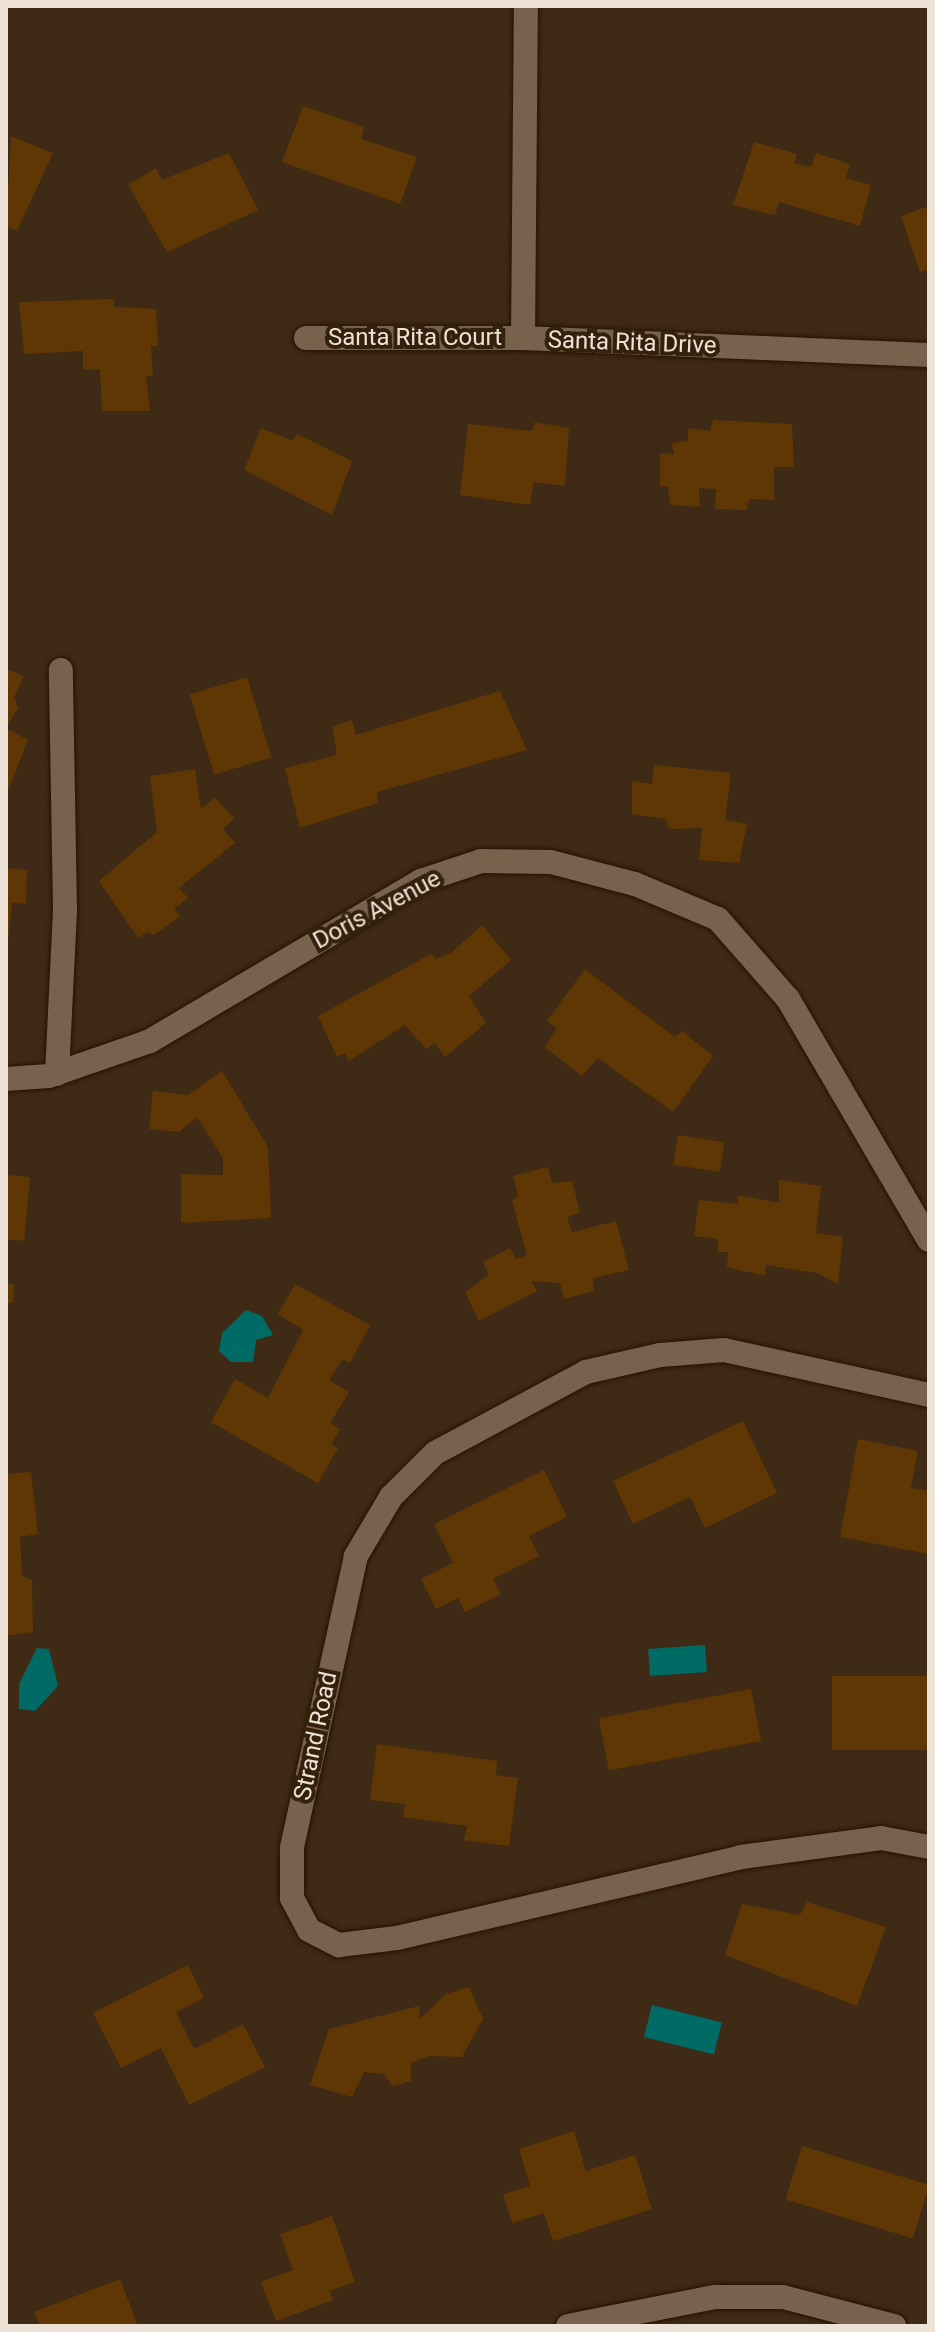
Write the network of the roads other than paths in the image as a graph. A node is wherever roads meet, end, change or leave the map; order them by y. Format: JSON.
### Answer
{"nodes":[{"id":1,"x":526,"y":6,"type":"edge"},
{"id":2,"x":306,"y":338,"type":"dead end"},
{"id":3,"x":523,"y":338,"type":"junction"},
{"id":4,"x":929,"y":355,"type":"edge"},
{"id":5,"x":61,"y":670,"type":"dead end"},
{"id":6,"x":57,"y":1074,"type":"junction"},
{"id":7,"x":6,"y":1079,"type":"edge"},
{"id":8,"x":929,"y":1240,"type":"edge"},
{"id":9,"x":929,"y":1395,"type":"edge"},
{"id":10,"x":929,"y":1847,"type":"edge"},
{"id":11,"x":568,"y":2326,"type":"edge"},
{"id":12,"x":894,"y":2326,"type":"edge"}],
"edges":[{"from":1,"to":3,"type":"street","name":"Santa Rita Drive"},
{"from":2,"to":3,"type":"street","name":"Santa Rita Court"},
{"from":3,"to":4,"type":"street","name":"Santa Rita Drive"},
{"from":5,"to":6,"type":"street"},
{"from":6,"to":7,"type":"street","name":"Doris Avenue"},
{"from":6,"to":8,"type":"street","name":"Doris Avenue"},
{"from":9,"to":10,"type":"street","name":"Strand Road"},
{"from":11,"to":12,"type":"street"}]}
